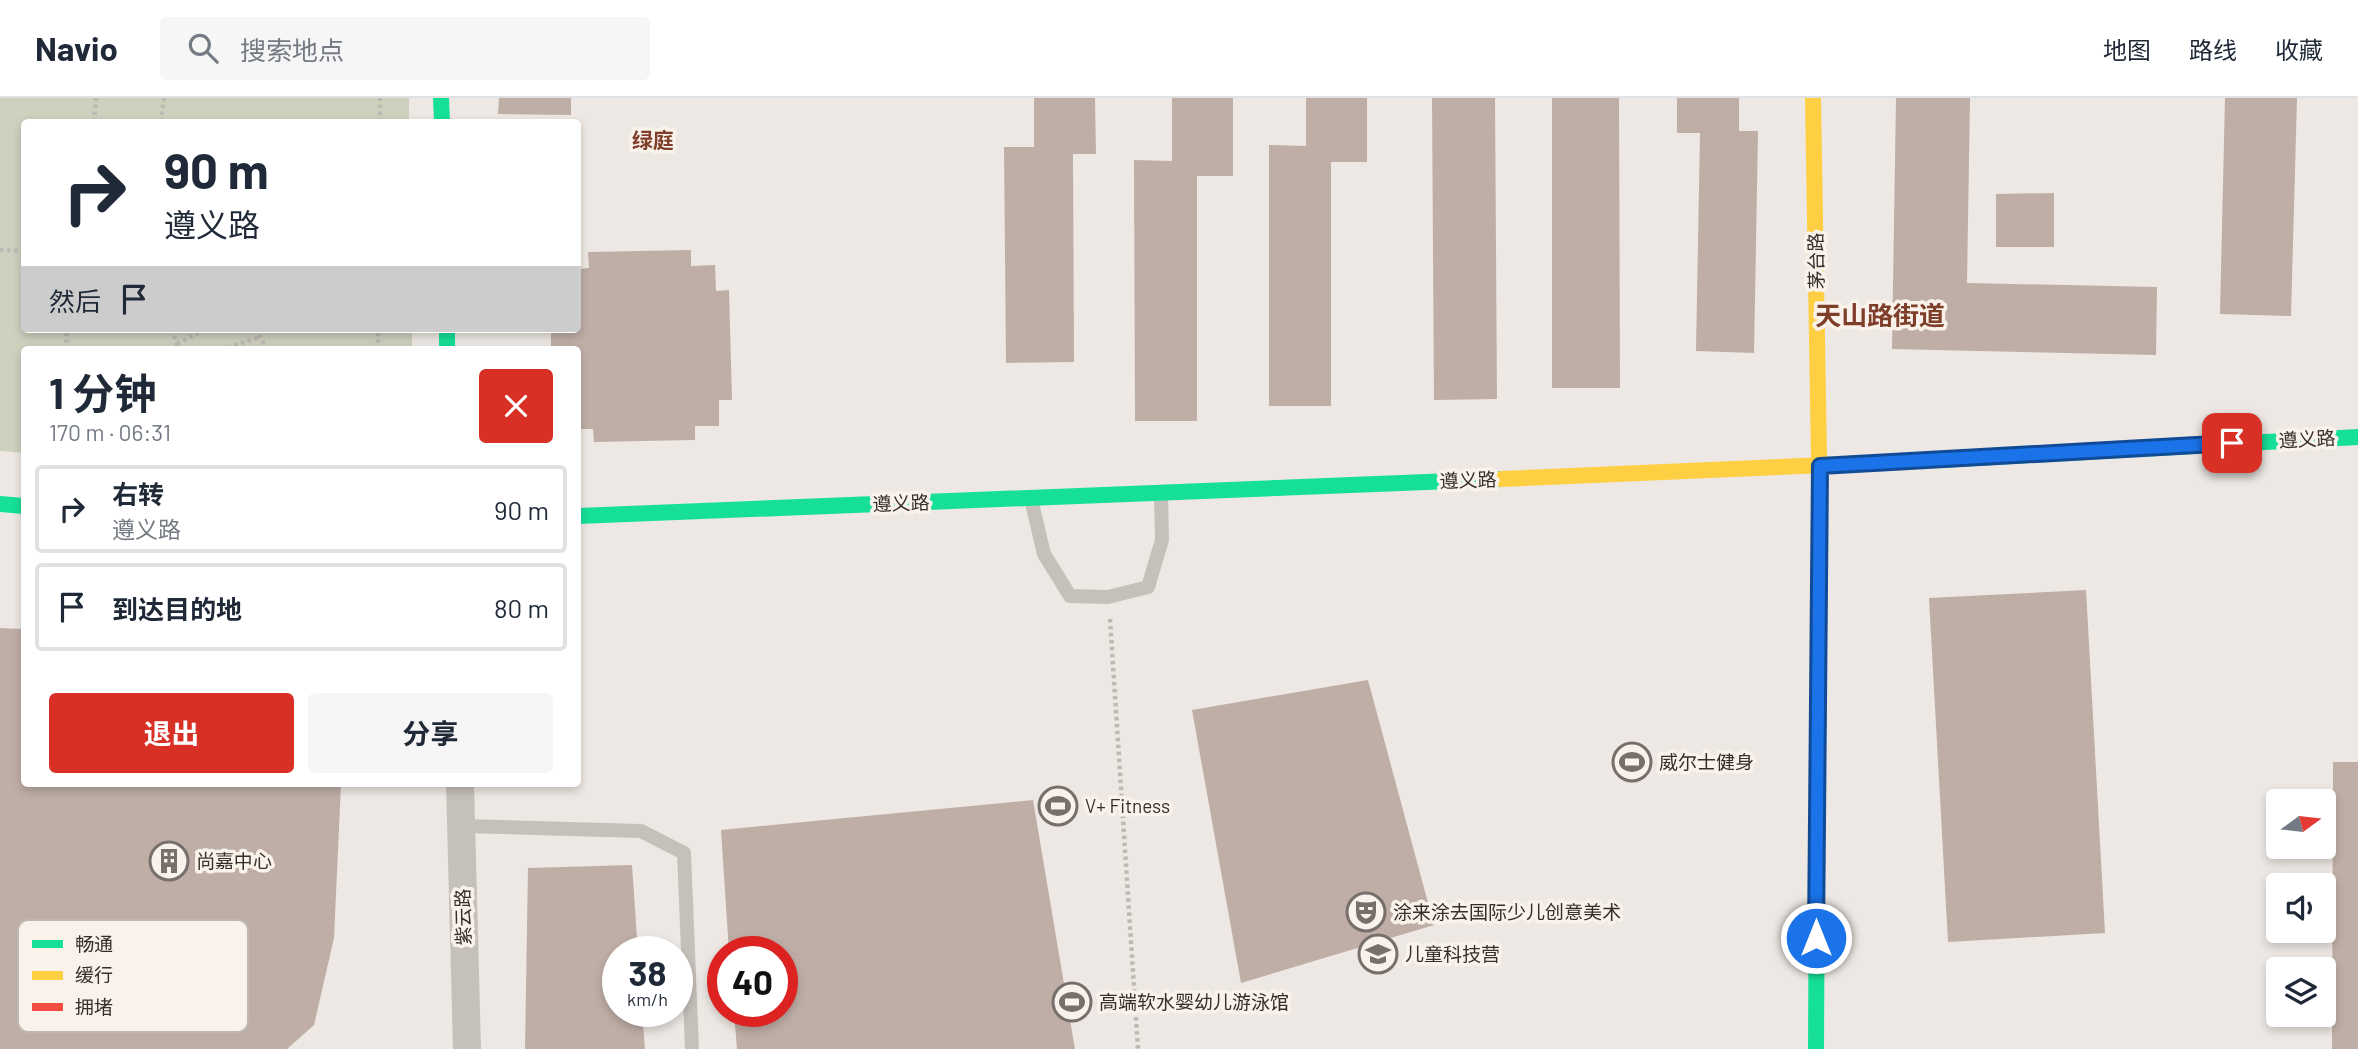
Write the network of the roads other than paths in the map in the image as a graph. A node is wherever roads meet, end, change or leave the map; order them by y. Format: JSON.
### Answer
{"nodes":[{"id":1,"x":441,"y":98,"type":"edge"},
{"id":2,"x":1813,"y":98,"type":"edge"},
{"id":3,"x":442,"y":119,"type":"edge"},
{"id":4,"x":2358,"y":436,"type":"edge"},
{"id":5,"x":1820,"y":466,"type":"junction"},
{"id":6,"x":1161,"y":492,"type":"junction"},
{"id":7,"x":1031,"y":497,"type":"junction"},
{"id":8,"x":0,"y":504,"type":"edge"},
{"id":9,"x":21,"y":506,"type":"edge"},
{"id":10,"x":581,"y":516,"type":"edge"},
{"id":11,"x":460,"y":787,"type":"edge"},
{"id":12,"x":462,"y":826,"type":"junction"},
{"id":13,"x":467,"y":1049,"type":"edge"},
{"id":14,"x":692,"y":1049,"type":"edge"},
{"id":15,"x":1816,"y":1049,"type":"edge"}],
"edges":[{"from":1,"to":3,"type":"street"},
{"from":2,"to":5,"type":"street","name":"茅台路"},
{"from":4,"to":5,"type":"street","name":"遵义路"},
{"from":5,"to":6,"type":"street","name":"遵义路"},
{"from":5,"to":15,"type":"street"},
{"from":6,"to":7,"type":"street","name":"遵义路"},
{"from":6,"to":7,"type":"lane"},
{"from":7,"to":10,"type":"street","name":"遵义路"},
{"from":8,"to":9,"type":"street"},
{"from":11,"to":12,"type":"street","name":"紫云路"},
{"from":12,"to":13,"type":"street","name":"紫云路"},
{"from":12,"to":14,"type":"lane"}]}
